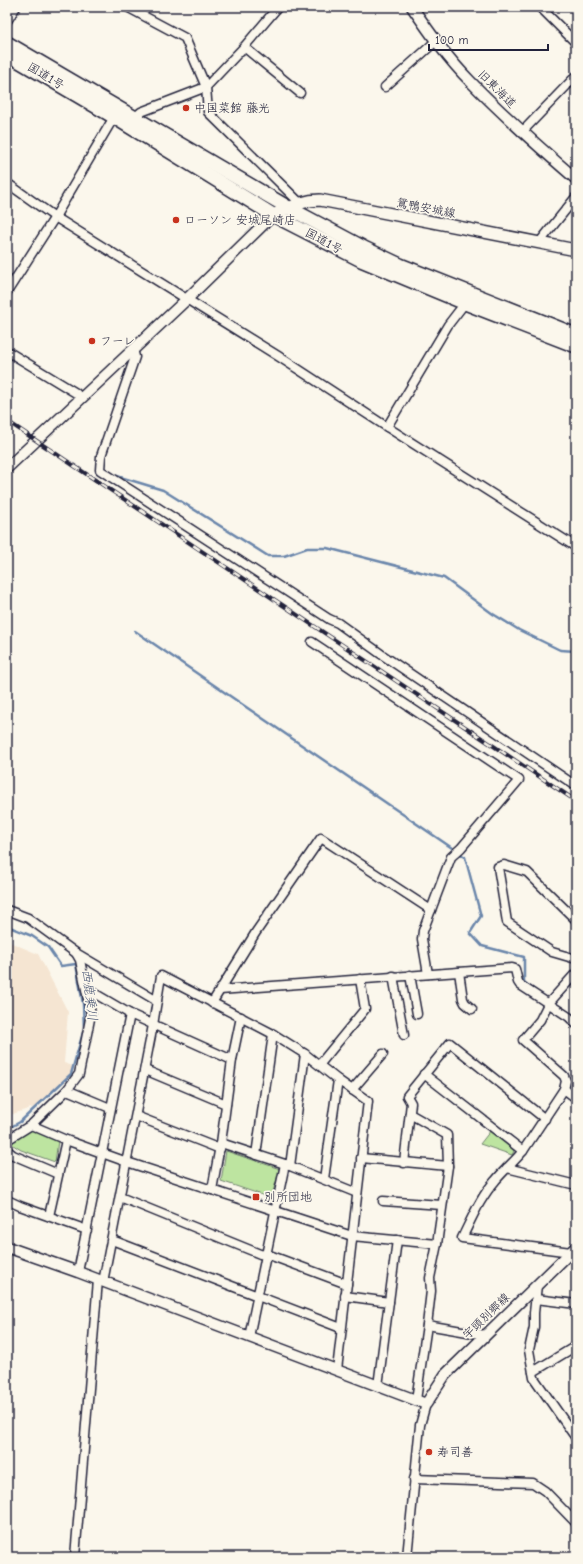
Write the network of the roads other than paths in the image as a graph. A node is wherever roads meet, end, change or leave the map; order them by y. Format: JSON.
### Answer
{"nodes":[{"id":1,"x":16,"y":7,"type":"edge"},
{"id":2,"x":127,"y":7,"type":"edge"},
{"id":3,"x":278,"y":7,"type":"edge"},
{"id":4,"x":412,"y":7,"type":"edge"},
{"id":5,"x":540,"y":7,"type":"edge"},
{"id":6,"x":7,"y":22,"type":"edge"},
{"id":7,"x":436,"y":41,"type":"junction"},
{"id":8,"x":7,"y":43,"type":"edge"},
{"id":9,"x":576,"y":43,"type":"edge"},
{"id":10,"x":244,"y":47,"type":"junction"},
{"id":11,"x":7,"y":54,"type":"edge"},
{"id":12,"x":576,"y":76,"type":"edge"},
{"id":13,"x":206,"y":87,"type":"junction"},
{"id":14,"x":384,"y":87,"type":"dead end"},
{"id":15,"x":300,"y":93,"type":"dead end"},
{"id":16,"x":114,"y":117,"type":"junction"},
{"id":17,"x":134,"y":118,"type":"junction"},
{"id":18,"x":522,"y":132,"type":"junction"},
{"id":19,"x":576,"y":179,"type":"edge"},
{"id":20,"x":7,"y":183,"type":"edge"},
{"id":21,"x":576,"y":197,"type":"edge"},
{"id":22,"x":294,"y":205,"type":"junction"},
{"id":23,"x":273,"y":215,"type":"junction"},
{"id":24,"x":55,"y":217,"type":"junction"},
{"id":25,"x":539,"y":243,"type":"junction"},
{"id":26,"x":576,"y":250,"type":"edge"},
{"id":27,"x":7,"y":292,"type":"edge"},
{"id":28,"x":186,"y":300,"type":"junction"},
{"id":29,"x":465,"y":304,"type":"junction"},
{"id":30,"x":576,"y":335,"type":"edge"},
{"id":31,"x":576,"y":346,"type":"edge"},
{"id":32,"x":133,"y":349,"type":"junction"},
{"id":33,"x":7,"y":352,"type":"edge"},
{"id":34,"x":80,"y":398,"type":"junction"},
{"id":35,"x":387,"y":427,"type":"junction"},
{"id":36,"x":7,"y":468,"type":"edge"},
{"id":37,"x":576,"y":547,"type":"edge"},
{"id":38,"x":312,"y":642,"type":"dead end"},
{"id":39,"x":576,"y":786,"type":"edge"},
{"id":40,"x":7,"y":910,"type":"edge"},
{"id":41,"x":431,"y":910,"type":"junction"},
{"id":42,"x":576,"y":920,"type":"edge"},
{"id":43,"x":76,"y":952,"type":"junction"},
{"id":44,"x":576,"y":959,"type":"edge"},
{"id":45,"x":459,"y":972,"type":"junction"},
{"id":46,"x":576,"y":973,"type":"edge"},
{"id":47,"x":428,"y":974,"type":"junction"},
{"id":48,"x":410,"y":975,"type":"junction"},
{"id":49,"x":393,"y":976,"type":"junction"},
{"id":50,"x":360,"y":979,"type":"junction"},
{"id":51,"x":87,"y":990,"type":"junction"},
{"id":52,"x":220,"y":990,"type":"junction"},
{"id":53,"x":157,"y":1001,"type":"junction"},
{"id":54,"x":212,"y":1004,"type":"junction"},
{"id":55,"x":548,"y":1004,"type":"junction"},
{"id":56,"x":472,"y":1008,"type":"dead end"},
{"id":57,"x":130,"y":1014,"type":"junction"},
{"id":58,"x":417,"y":1014,"type":"dead end"},
{"id":59,"x":241,"y":1017,"type":"junction"},
{"id":60,"x":576,"y":1024,"type":"edge"},
{"id":61,"x":153,"y":1025,"type":"junction"},
{"id":62,"x":273,"y":1034,"type":"junction"},
{"id":63,"x":404,"y":1035,"type":"dead end"},
{"id":64,"x":305,"y":1054,"type":"junction"},
{"id":65,"x":383,"y":1054,"type":"dead end"},
{"id":66,"x":232,"y":1060,"type":"junction"},
{"id":67,"x":320,"y":1064,"type":"junction"},
{"id":68,"x":145,"y":1070,"type":"junction"},
{"id":69,"x":424,"y":1074,"type":"junction"},
{"id":70,"x":338,"y":1080,"type":"junction"},
{"id":71,"x":564,"y":1088,"type":"junction"},
{"id":72,"x":66,"y":1090,"type":"junction"},
{"id":73,"x":352,"y":1090,"type":"junction"},
{"id":74,"x":576,"y":1098,"type":"edge"},
{"id":75,"x":226,"y":1104,"type":"junction"},
{"id":76,"x":110,"y":1108,"type":"junction"},
{"id":77,"x":410,"y":1114,"type":"junction"},
{"id":78,"x":136,"y":1116,"type":"junction"},
{"id":79,"x":545,"y":1119,"type":"junction"},
{"id":80,"x":31,"y":1125,"type":"junction"},
{"id":81,"x":7,"y":1140,"type":"edge"},
{"id":82,"x":66,"y":1140,"type":"junction"},
{"id":83,"x":220,"y":1146,"type":"junction"},
{"id":84,"x":7,"y":1150,"type":"edge"},
{"id":85,"x":522,"y":1151,"type":"junction"},
{"id":86,"x":103,"y":1152,"type":"junction"},
{"id":87,"x":256,"y":1155,"type":"junction"},
{"id":88,"x":361,"y":1158,"type":"junction"},
{"id":89,"x":127,"y":1162,"type":"junction"},
{"id":90,"x":404,"y":1163,"type":"junction"},
{"id":91,"x":288,"y":1165,"type":"junction"},
{"id":92,"x":448,"y":1166,"type":"junction"},
{"id":93,"x":507,"y":1168,"type":"junction"},
{"id":94,"x":58,"y":1174,"type":"junction"},
{"id":95,"x":324,"y":1180,"type":"junction"},
{"id":96,"x":576,"y":1185,"type":"edge"},
{"id":97,"x":212,"y":1190,"type":"junction"},
{"id":98,"x":357,"y":1193,"type":"junction"},
{"id":99,"x":120,"y":1197,"type":"junction"},
{"id":100,"x":7,"y":1200,"type":"edge"},
{"id":101,"x":383,"y":1201,"type":"dead end"},
{"id":102,"x":442,"y":1205,"type":"junction"},
{"id":103,"x":275,"y":1211,"type":"junction"},
{"id":104,"x":49,"y":1216,"type":"junction"},
{"id":105,"x":86,"y":1230,"type":"junction"},
{"id":106,"x":352,"y":1236,"type":"junction"},
{"id":107,"x":112,"y":1240,"type":"junction"},
{"id":108,"x":397,"y":1240,"type":"junction"},
{"id":109,"x":437,"y":1244,"type":"junction"},
{"id":110,"x":7,"y":1247,"type":"edge"},
{"id":111,"x":573,"y":1249,"type":"edge"},
{"id":112,"x":267,"y":1255,"type":"junction"},
{"id":113,"x":78,"y":1272,"type":"junction"},
{"id":114,"x":101,"y":1281,"type":"junction"},
{"id":115,"x":347,"y":1284,"type":"junction"},
{"id":116,"x":537,"y":1286,"type":"junction"},
{"id":117,"x":258,"y":1295,"type":"junction"},
{"id":118,"x":345,"y":1296,"type":"junction"},
{"id":119,"x":536,"y":1299,"type":"junction"},
{"id":120,"x":389,"y":1302,"type":"junction"},
{"id":121,"x":576,"y":1304,"type":"edge"},
{"id":122,"x":427,"y":1325,"type":"junction"},
{"id":123,"x":342,"y":1328,"type":"junction"},
{"id":124,"x":485,"y":1335,"type":"junction"},
{"id":125,"x":249,"y":1337,"type":"junction"},
{"id":126,"x":576,"y":1346,"type":"edge"},
{"id":127,"x":337,"y":1370,"type":"junction"},
{"id":128,"x":533,"y":1372,"type":"junction"},
{"id":129,"x":378,"y":1386,"type":"junction"},
{"id":130,"x":421,"y":1402,"type":"junction"},
{"id":131,"x":576,"y":1438,"type":"edge"},
{"id":132,"x":414,"y":1479,"type":"junction"},
{"id":133,"x":576,"y":1523,"type":"edge"},
{"id":134,"x":75,"y":1557,"type":"edge"},
{"id":135,"x":407,"y":1557,"type":"edge"}],
"edges":[{"from":1,"to":6,"type":"street"},
{"from":2,"to":13,"type":"street"},
{"from":3,"to":10,"type":"street"},
{"from":4,"to":7,"type":"street","name":"旧東海道"},
{"from":5,"to":9,"type":"street"},
{"from":7,"to":14,"type":"street"},
{"from":7,"to":18,"type":"street","name":"旧東海道"},
{"from":8,"to":17,"type":"highway","name":"国道1号"},
{"from":10,"to":13,"type":"street"},
{"from":10,"to":15,"type":"street"},
{"from":11,"to":16,"type":"highway","name":"国道1号"},
{"from":12,"to":18,"type":"street"},
{"from":13,"to":17,"type":"street"},
{"from":13,"to":22,"type":"street"},
{"from":16,"to":23,"type":"highway","name":"国道1号"},
{"from":16,"to":24,"type":"street"},
{"from":17,"to":22,"type":"highway","name":"国道1号"},
{"from":18,"to":19,"type":"street","name":"旧東海道"},
{"from":20,"to":24,"type":"street"},
{"from":21,"to":25,"type":"street"},
{"from":22,"to":23,"type":"main road","name":"鴛鴨安城線"},
{"from":22,"to":25,"type":"main road","name":"鴛鴨安城線"},
{"from":22,"to":30,"type":"highway","name":"国道1号"},
{"from":23,"to":28,"type":"street"},
{"from":23,"to":29,"type":"highway","name":"国道1号"},
{"from":24,"to":27,"type":"street"},
{"from":24,"to":28,"type":"street"},
{"from":25,"to":26,"type":"main road","name":"鴛鴨安城線"},
{"from":28,"to":32,"type":"street"},
{"from":28,"to":35,"type":"street"},
{"from":29,"to":31,"type":"highway","name":"国道1号"},
{"from":29,"to":35,"type":"street"},
{"from":32,"to":34,"type":"street"},
{"from":32,"to":39,"type":"street"},
{"from":33,"to":34,"type":"street"},
{"from":34,"to":36,"type":"street"},
{"from":35,"to":37,"type":"street"},
{"from":38,"to":41,"type":"street"},
{"from":40,"to":43,"type":"street"},
{"from":41,"to":47,"type":"street"},
{"from":41,"to":52,"type":"street"},
{"from":42,"to":44,"type":"street"},
{"from":43,"to":51,"type":"street"},
{"from":43,"to":53,"type":"street"},
{"from":45,"to":47,"type":"street"},
{"from":45,"to":55,"type":"street"},
{"from":45,"to":56,"type":"street"},
{"from":46,"to":55,"type":"street"},
{"from":47,"to":48,"type":"street"},
{"from":48,"to":49,"type":"street"},
{"from":48,"to":58,"type":"street"},
{"from":49,"to":50,"type":"street"},
{"from":49,"to":63,"type":"street"},
{"from":50,"to":52,"type":"street"},
{"from":50,"to":67,"type":"street"},
{"from":51,"to":57,"type":"street"},
{"from":51,"to":72,"type":"street"},
{"from":52,"to":54,"type":"street"},
{"from":53,"to":54,"type":"street"},
{"from":53,"to":61,"type":"street"},
{"from":54,"to":59,"type":"street"},
{"from":55,"to":60,"type":"street"},
{"from":55,"to":71,"type":"street"},
{"from":57,"to":61,"type":"street"},
{"from":57,"to":76,"type":"street"},
{"from":59,"to":62,"type":"street"},
{"from":59,"to":66,"type":"street"},
{"from":61,"to":66,"type":"street"},
{"from":61,"to":68,"type":"street"},
{"from":62,"to":64,"type":"street"},
{"from":62,"to":87,"type":"street"},
{"from":64,"to":67,"type":"street"},
{"from":64,"to":91,"type":"street"},
{"from":65,"to":73,"type":"street"},
{"from":66,"to":75,"type":"street"},
{"from":67,"to":70,"type":"street"},
{"from":68,"to":75,"type":"street"},
{"from":68,"to":78,"type":"street"},
{"from":69,"to":77,"type":"street"},
{"from":69,"to":79,"type":"street"},
{"from":69,"to":85,"type":"street"},
{"from":70,"to":73,"type":"street"},
{"from":70,"to":95,"type":"street"},
{"from":71,"to":74,"type":"street"},
{"from":71,"to":79,"type":"street"},
{"from":72,"to":76,"type":"street"},
{"from":72,"to":80,"type":"street"},
{"from":73,"to":88,"type":"street"},
{"from":75,"to":83,"type":"street"},
{"from":76,"to":86,"type":"street"},
{"from":77,"to":90,"type":"street"},
{"from":77,"to":92,"type":"street"},
{"from":78,"to":83,"type":"street"},
{"from":78,"to":89,"type":"street"},
{"from":79,"to":85,"type":"street"},
{"from":80,"to":81,"type":"street"},
{"from":80,"to":82,"type":"street"},
{"from":82,"to":86,"type":"street"},
{"from":82,"to":94,"type":"street"},
{"from":83,"to":87,"type":"street"},
{"from":83,"to":97,"type":"street"},
{"from":84,"to":94,"type":"street"},
{"from":85,"to":93,"type":"street"},
{"from":86,"to":89,"type":"street"},
{"from":86,"to":105,"type":"street"},
{"from":87,"to":91,"type":"street"},
{"from":88,"to":90,"type":"street"},
{"from":88,"to":98,"type":"street"},
{"from":89,"to":97,"type":"street"},
{"from":89,"to":99,"type":"street"},
{"from":90,"to":92,"type":"street"},
{"from":91,"to":95,"type":"street"},
{"from":91,"to":103,"type":"street"},
{"from":92,"to":102,"type":"street"},
{"from":93,"to":96,"type":"street"},
{"from":93,"to":111,"type":"street"},
{"from":94,"to":104,"type":"street"},
{"from":95,"to":98,"type":"street"},
{"from":97,"to":103,"type":"street"},
{"from":98,"to":106,"type":"street"},
{"from":99,"to":107,"type":"street"},
{"from":99,"to":112,"type":"street"},
{"from":100,"to":104,"type":"street"},
{"from":101,"to":102,"type":"street"},
{"from":102,"to":109,"type":"street"},
{"from":103,"to":106,"type":"street"},
{"from":103,"to":112,"type":"street"},
{"from":104,"to":105,"type":"street"},
{"from":105,"to":113,"type":"street"},
{"from":106,"to":108,"type":"street"},
{"from":106,"to":115,"type":"street"},
{"from":107,"to":114,"type":"street"},
{"from":107,"to":117,"type":"street"},
{"from":108,"to":109,"type":"street"},
{"from":108,"to":120,"type":"street"},
{"from":109,"to":122,"type":"street"},
{"from":110,"to":113,"type":"street"},
{"from":111,"to":116,"type":"street","name":"宇頭別郷線"},
{"from":112,"to":115,"type":"street"},
{"from":112,"to":117,"type":"street"},
{"from":113,"to":114,"type":"street"},
{"from":114,"to":125,"type":"street"},
{"from":114,"to":134,"type":"street"},
{"from":115,"to":118,"type":"street"},
{"from":116,"to":119,"type":"street"},
{"from":116,"to":124,"type":"street","name":"宇頭別郷線"},
{"from":117,"to":123,"type":"street"},
{"from":117,"to":125,"type":"street"},
{"from":118,"to":120,"type":"street"},
{"from":118,"to":123,"type":"street"},
{"from":119,"to":121,"type":"street"},
{"from":119,"to":128,"type":"street"},
{"from":120,"to":129,"type":"street"},
{"from":122,"to":124,"type":"street"},
{"from":122,"to":130,"type":"street"},
{"from":123,"to":127,"type":"street"},
{"from":124,"to":130,"type":"street","name":"宇頭別郷線"},
{"from":125,"to":127,"type":"street"},
{"from":126,"to":128,"type":"street"},
{"from":127,"to":129,"type":"street"},
{"from":128,"to":131,"type":"street"},
{"from":129,"to":130,"type":"street"},
{"from":130,"to":132,"type":"street"},
{"from":132,"to":133,"type":"street"},
{"from":132,"to":135,"type":"street"}]}
